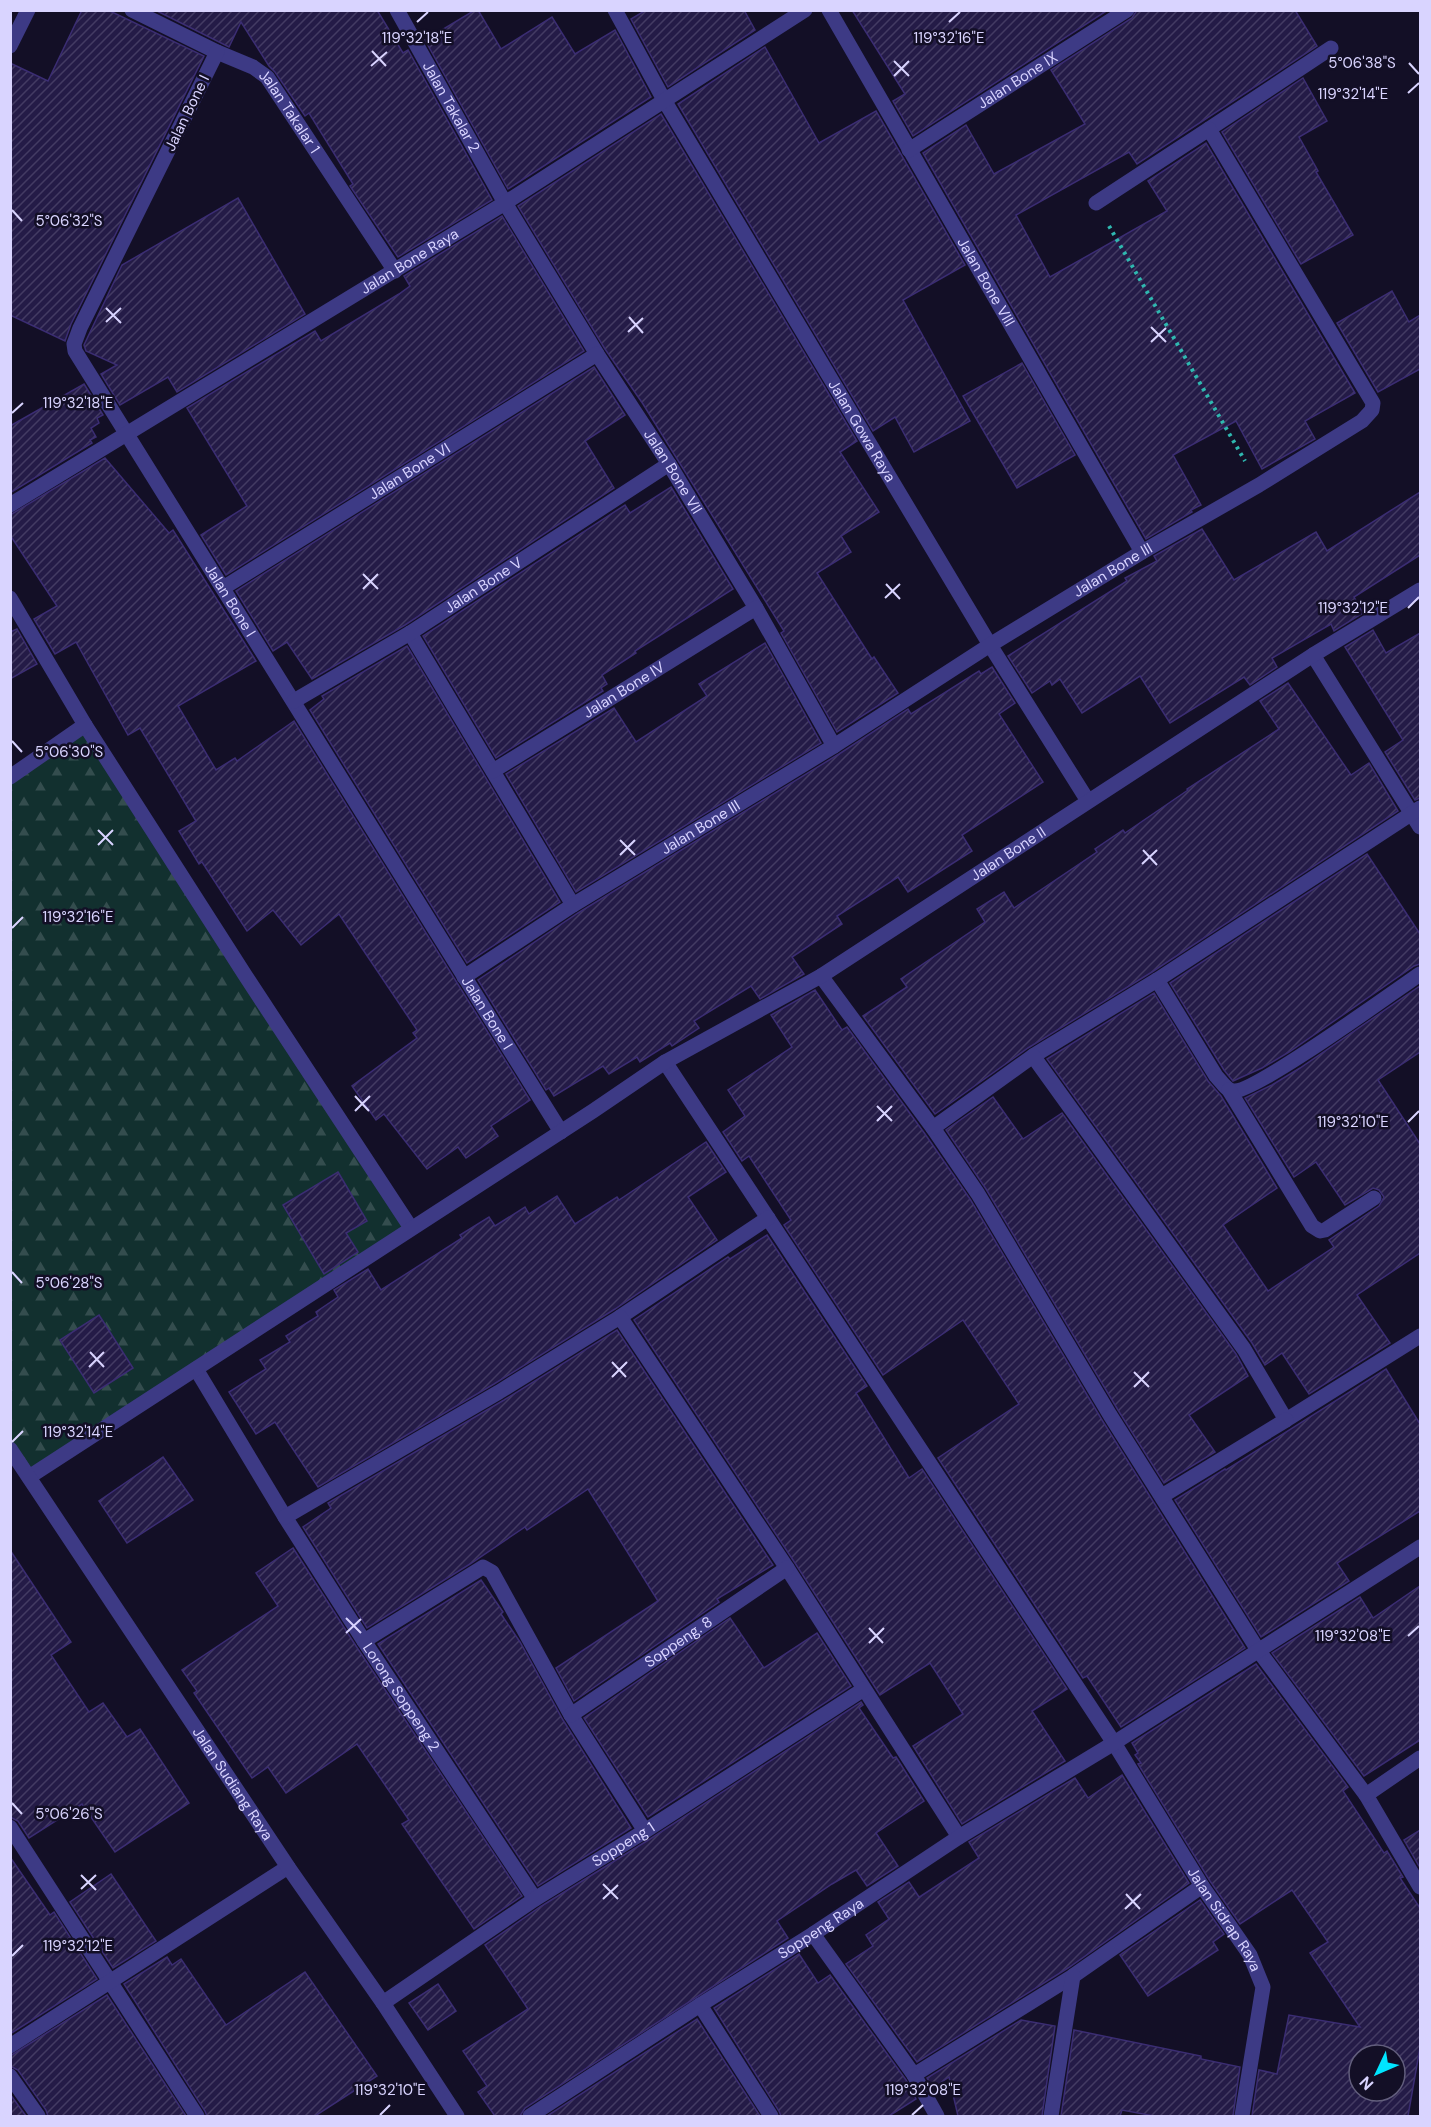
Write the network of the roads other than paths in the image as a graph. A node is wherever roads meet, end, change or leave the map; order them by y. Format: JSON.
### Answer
{"nodes":[{"id":1,"x":28,"y":10,"type":"edge"},
{"id":2,"x":132,"y":10,"type":"edge"},
{"id":3,"x":397,"y":10,"type":"edge"},
{"id":4,"x":615,"y":10,"type":"edge"},
{"id":5,"x":805,"y":10,"type":"edge"},
{"id":6,"x":830,"y":10,"type":"edge"},
{"id":7,"x":1127,"y":10,"type":"edge"},
{"id":8,"x":10,"y":46,"type":"edge"},
{"id":9,"x":1331,"y":48,"type":"dead end"},
{"id":10,"x":217,"y":52,"type":"junction"},
{"id":11,"x":664,"y":100,"type":"junction"},
{"id":12,"x":1209,"y":129,"type":"junction"},
{"id":13,"x":909,"y":150,"type":"junction"},
{"id":14,"x":505,"y":203,"type":"junction"},
{"id":15,"x":1096,"y":203,"type":"road end"},
{"id":16,"x":395,"y":271,"type":"junction"},
{"id":17,"x":597,"y":354,"type":"junction"},
{"id":18,"x":127,"y":435,"type":"junction"},
{"id":19,"x":669,"y":464,"type":"junction"},
{"id":20,"x":10,"y":505,"type":"edge"},
{"id":21,"x":1142,"y":552,"type":"junction"},
{"id":22,"x":223,"y":588,"type":"junction"},
{"id":23,"x":1420,"y":590,"type":"edge"},
{"id":24,"x":10,"y":598,"type":"edge"},
{"id":25,"x":756,"y":608,"type":"junction"},
{"id":26,"x":410,"y":633,"type":"junction"},
{"id":27,"x":990,"y":645,"type":"junction"},
{"id":28,"x":1312,"y":655,"type":"junction"},
{"id":29,"x":294,"y":701,"type":"junction"},
{"id":30,"x":85,"y":725,"type":"junction"},
{"id":31,"x":834,"y":746,"type":"junction"},
{"id":32,"x":493,"y":771,"type":"junction"},
{"id":33,"x":10,"y":777,"type":"edge"},
{"id":34,"x":1088,"y":801,"type":"junction"},
{"id":35,"x":1416,"y":811,"type":"edge"},
{"id":36,"x":1420,"y":827,"type":"edge"},
{"id":37,"x":573,"y":905,"type":"junction"},
{"id":38,"x":1420,"y":974,"type":"edge"},
{"id":39,"x":821,"y":976,"type":"junction"},
{"id":40,"x":464,"y":977,"type":"junction"},
{"id":41,"x":1157,"y":980,"type":"junction"},
{"id":42,"x":1033,"y":1056,"type":"junction"},
{"id":43,"x":665,"y":1062,"type":"junction"},
{"id":44,"x":1229,"y":1090,"type":"junction"},
{"id":45,"x":933,"y":1128,"type":"junction"},
{"id":46,"x":561,"y":1132,"type":"junction"},
{"id":47,"x":1374,"y":1198,"type":"dead end"},
{"id":48,"x":768,"y":1218,"type":"junction"},
{"id":49,"x":411,"y":1228,"type":"junction"},
{"id":50,"x":620,"y":1317,"type":"junction"},
{"id":51,"x":1420,"y":1336,"type":"edge"},
{"id":52,"x":196,"y":1369,"type":"junction"},
{"id":53,"x":1286,"y":1420,"type":"junction"},
{"id":54,"x":10,"y":1449,"type":"edge"},
{"id":55,"x":29,"y":1477,"type":"junction"},
{"id":56,"x":1162,"y":1496,"type":"junction"},
{"id":57,"x":285,"y":1517,"type":"junction"},
{"id":58,"x":1420,"y":1547,"type":"edge"},
{"id":59,"x":787,"y":1568,"type":"junction"},
{"id":60,"x":364,"y":1641,"type":"junction"},
{"id":61,"x":1258,"y":1650,"type":"junction"},
{"id":62,"x":864,"y":1689,"type":"junction"},
{"id":63,"x":571,"y":1715,"type":"junction"},
{"id":64,"x":1114,"y":1743,"type":"junction"},
{"id":65,"x":1420,"y":1758,"type":"edge"},
{"id":66,"x":1366,"y":1795,"type":"junction"},
{"id":67,"x":11,"y":1830,"type":"edge"},
{"id":68,"x":645,"y":1831,"type":"junction"},
{"id":69,"x":959,"y":1837,"type":"junction"},
{"id":70,"x":288,"y":1867,"type":"junction"},
{"id":71,"x":1202,"y":1886,"type":"junction"},
{"id":72,"x":1420,"y":1887,"type":"edge"},
{"id":73,"x":535,"y":1899,"type":"junction"},
{"id":74,"x":813,"y":1934,"type":"junction"},
{"id":75,"x":1073,"y":1976,"type":"junction"},
{"id":76,"x":110,"y":1980,"type":"junction"},
{"id":77,"x":383,"y":2003,"type":"junction"},
{"id":78,"x":700,"y":2005,"type":"junction"},
{"id":79,"x":10,"y":2046,"type":"edge"},
{"id":80,"x":914,"y":2075,"type":"junction"},
{"id":81,"x":10,"y":2076,"type":"edge"},
{"id":82,"x":38,"y":2116,"type":"edge"},
{"id":83,"x":196,"y":2116,"type":"edge"},
{"id":84,"x":457,"y":2116,"type":"edge"},
{"id":85,"x":530,"y":2116,"type":"edge"},
{"id":86,"x":771,"y":2116,"type":"edge"},
{"id":87,"x":936,"y":2116,"type":"edge"},
{"id":88,"x":1051,"y":2116,"type":"edge"},
{"id":89,"x":1242,"y":2116,"type":"edge"}],
"edges":[{"from":1,"to":8,"type":"street"},
{"from":2,"to":10,"type":"street","name":"Jalan Takalar 1"},
{"from":3,"to":14,"type":"street","name":"Jalan Takalar 2"},
{"from":4,"to":11,"type":"street","name":"Jalan Gowa Raya"},
{"from":5,"to":11,"type":"street","name":"Jalan Bone Raya"},
{"from":6,"to":13,"type":"street","name":"Jalan Bone VIII"},
{"from":7,"to":13,"type":"street","name":"Jalan Bone IX"},
{"from":9,"to":12,"type":"street"},
{"from":10,"to":16,"type":"street","name":"Jalan Takalar 1"},
{"from":10,"to":18,"type":"street","name":"Jalan Bone I"},
{"from":11,"to":14,"type":"street","name":"Jalan Bone Raya"},
{"from":11,"to":27,"type":"street","name":"Jalan Gowa Raya"},
{"from":12,"to":15,"type":"street"},
{"from":12,"to":21,"type":"street","name":"Jalan Bone III"},
{"from":13,"to":21,"type":"street","name":"Jalan Bone VIII"},
{"from":14,"to":16,"type":"street","name":"Jalan Bone Raya"},
{"from":14,"to":17,"type":"street","name":"Jalan Bone VII"},
{"from":16,"to":18,"type":"street","name":"Jalan Bone Raya"},
{"from":17,"to":19,"type":"street","name":"Jalan Bone VII"},
{"from":17,"to":22,"type":"street","name":"Jalan Bone VI"},
{"from":18,"to":20,"type":"street","name":"Jalan Bone Raya"},
{"from":18,"to":22,"type":"street","name":"Jalan Bone I"},
{"from":19,"to":25,"type":"street","name":"Jalan Bone VII"},
{"from":19,"to":26,"type":"street","name":"Jalan Bone V"},
{"from":21,"to":27,"type":"street","name":"Jalan Bone III"},
{"from":22,"to":29,"type":"street","name":"Jalan Bone I"},
{"from":23,"to":28,"type":"street","name":"Jalan Bone II"},
{"from":24,"to":30,"type":"street"},
{"from":25,"to":31,"type":"street","name":"Jalan Bone VII"},
{"from":25,"to":32,"type":"street","name":"Jalan Bone IV"},
{"from":26,"to":29,"type":"street","name":"Jalan Bone V"},
{"from":26,"to":32,"type":"street"},
{"from":27,"to":31,"type":"street","name":"Jalan Bone III"},
{"from":27,"to":34,"type":"street","name":"Jalan Gowa Raya"},
{"from":28,"to":34,"type":"street","name":"Jalan Bone II"},
{"from":28,"to":35,"type":"street"},
{"from":29,"to":40,"type":"street","name":"Jalan Bone I"},
{"from":30,"to":33,"type":"street"},
{"from":30,"to":49,"type":"street"},
{"from":31,"to":37,"type":"street","name":"Jalan Bone III"},
{"from":32,"to":37,"type":"street"},
{"from":34,"to":39,"type":"street","name":"Jalan Bone II"},
{"from":35,"to":36,"type":"street"},
{"from":35,"to":41,"type":"street"},
{"from":37,"to":40,"type":"street","name":"Jalan Bone III"},
{"from":38,"to":44,"type":"street"},
{"from":39,"to":43,"type":"street","name":"Jalan Bone II"},
{"from":39,"to":45,"type":"street"},
{"from":40,"to":46,"type":"street","name":"Jalan Bone I"},
{"from":41,"to":42,"type":"street"},
{"from":41,"to":44,"type":"street"},
{"from":42,"to":45,"type":"street"},
{"from":42,"to":53,"type":"street"},
{"from":43,"to":46,"type":"street","name":"Jalan Bone II"},
{"from":43,"to":48,"type":"street","name":"Jalan Sidrap Raya"},
{"from":44,"to":47,"type":"street"},
{"from":45,"to":56,"type":"street"},
{"from":46,"to":49,"type":"street","name":"Jalan Bone II"},
{"from":48,"to":50,"type":"street"},
{"from":48,"to":64,"type":"street","name":"Jalan Sidrap Raya"},
{"from":49,"to":52,"type":"street","name":"Jalan Bone II"},
{"from":50,"to":57,"type":"street"},
{"from":50,"to":59,"type":"street"},
{"from":51,"to":53,"type":"street"},
{"from":52,"to":55,"type":"street","name":"Jalan Bone II"},
{"from":52,"to":57,"type":"street","name":"Lorong Soppeng 2"},
{"from":53,"to":56,"type":"street"},
{"from":54,"to":55,"type":"street","name":"Jalan Sudiang Raya"},
{"from":55,"to":70,"type":"street","name":"Jalan Sudiang Raya"},
{"from":56,"to":61,"type":"street"},
{"from":57,"to":60,"type":"street","name":"Lorong Soppeng 2"},
{"from":58,"to":61,"type":"street","name":"Soppeng Raya"},
{"from":59,"to":62,"type":"street"},
{"from":59,"to":63,"type":"street","name":"Soppeng. 8"},
{"from":60,"to":63,"type":"street"},
{"from":60,"to":73,"type":"street","name":"Lorong Soppeng 2"},
{"from":61,"to":64,"type":"street","name":"Soppeng Raya"},
{"from":61,"to":66,"type":"street"},
{"from":62,"to":68,"type":"street","name":"Soppeng 1"},
{"from":62,"to":69,"type":"street"},
{"from":63,"to":68,"type":"street"},
{"from":64,"to":69,"type":"street","name":"Soppeng Raya"},
{"from":64,"to":71,"type":"street","name":"Jalan Sidrap Raya"},
{"from":65,"to":66,"type":"street"},
{"from":66,"to":72,"type":"street"},
{"from":67,"to":76,"type":"street"},
{"from":68,"to":73,"type":"street","name":"Soppeng 1"},
{"from":69,"to":74,"type":"street","name":"Soppeng Raya"},
{"from":70,"to":76,"type":"street"},
{"from":70,"to":77,"type":"street","name":"Jalan Sudiang Raya"},
{"from":71,"to":75,"type":"street"},
{"from":71,"to":89,"type":"street","name":"Jalan Sidrap Raya"},
{"from":73,"to":77,"type":"street","name":"Soppeng 1"},
{"from":74,"to":78,"type":"street","name":"Soppeng Raya"},
{"from":74,"to":80,"type":"street"},
{"from":75,"to":80,"type":"street"},
{"from":75,"to":88,"type":"street"},
{"from":76,"to":79,"type":"street"},
{"from":76,"to":83,"type":"street"},
{"from":77,"to":84,"type":"street","name":"Jalan Sudiang Raya"},
{"from":78,"to":85,"type":"street","name":"Soppeng Raya"},
{"from":78,"to":86,"type":"street"},
{"from":80,"to":87,"type":"street"},
{"from":81,"to":82,"type":"street"}]}
